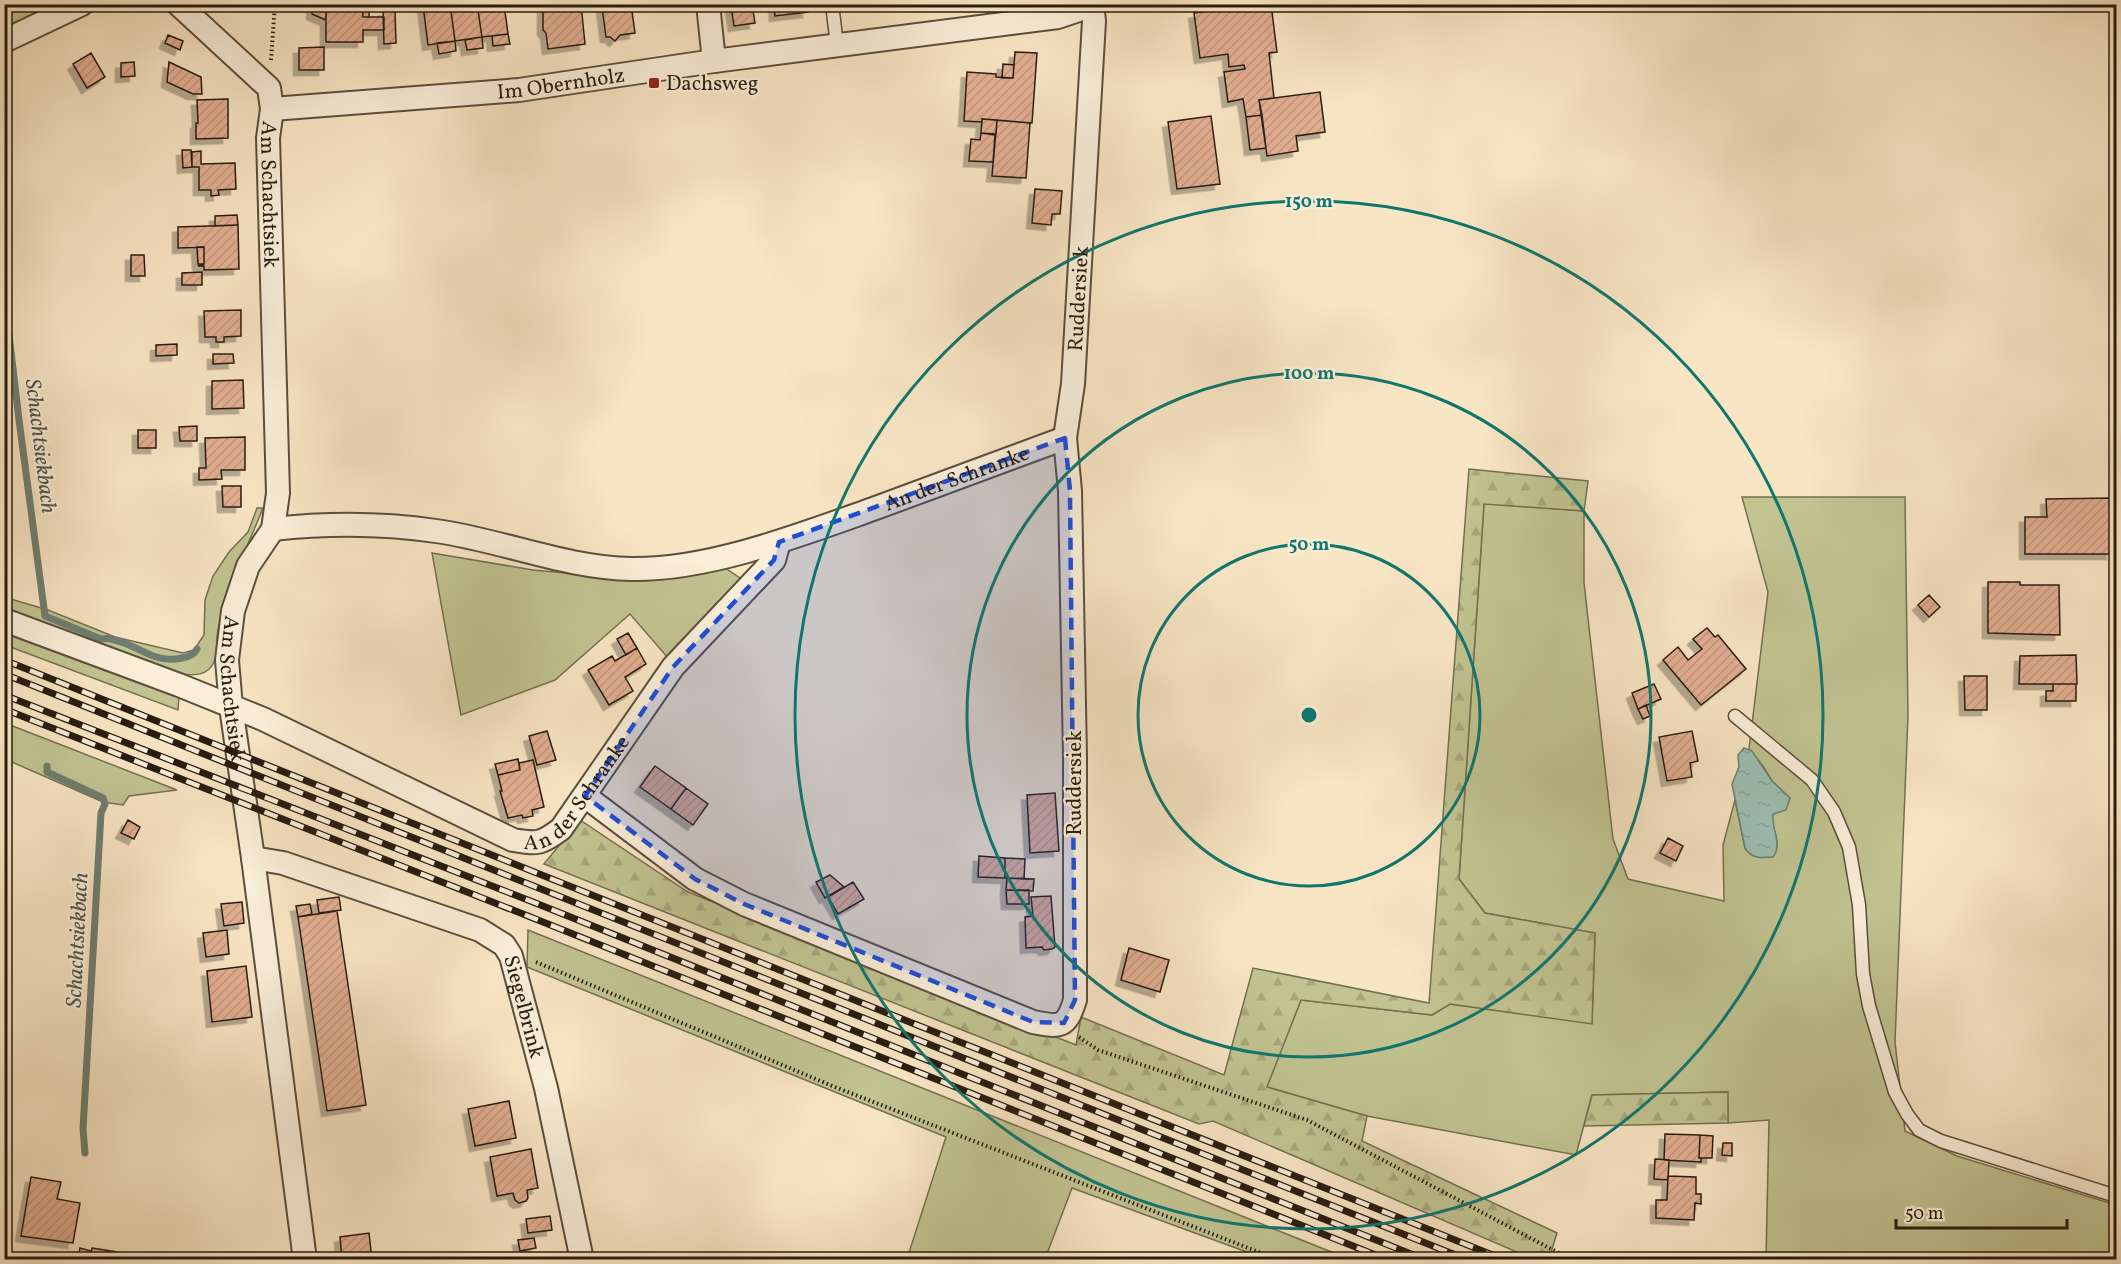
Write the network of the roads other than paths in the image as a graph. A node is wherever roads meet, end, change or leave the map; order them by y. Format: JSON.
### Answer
{"nodes":[{"id":1,"x":82,"y":4,"type":"edge"},
{"id":2,"x":178,"y":4,"type":"edge"},
{"id":3,"x":708,"y":4,"type":"edge"},
{"id":4,"x":832,"y":4,"type":"edge"},
{"id":5,"x":1093,"y":5,"type":"edge"},
{"id":6,"x":5,"y":40,"type":"edge"},
{"id":7,"x":837,"y":45,"type":"junction"},
{"id":8,"x":714,"y":61,"type":"junction"},
{"id":9,"x":271,"y":98,"type":"junction"},
{"id":10,"x":1065,"y":438,"type":"junction"},
{"id":11,"x":273,"y":529,"type":"junction"},
{"id":12,"x":779,"y":542,"type":"junction"},
{"id":13,"x":4,"y":620,"type":"edge"},
{"id":14,"x":231,"y":707,"type":"junction"},
{"id":15,"x":1735,"y":716,"type":"dead end"},
{"id":16,"x":585,"y":796,"type":"junction"},
{"id":17,"x":253,"y":858,"type":"junction"},
{"id":18,"x":2116,"y":1196,"type":"edge"},
{"id":19,"x":305,"y":1260,"type":"edge"},
{"id":20,"x":582,"y":1260,"type":"edge"}],
"edges":[{"from":1,"to":6,"type":"street"},
{"from":2,"to":9,"type":"street"},
{"from":3,"to":8,"type":"street"},
{"from":4,"to":7,"type":"lane"},
{"from":5,"to":7,"type":"street","name":"Im Obernholz"},
{"from":5,"to":10,"type":"street","name":"Ruddersiek"},
{"from":7,"to":8,"type":"street","name":"Im Obernholz"},
{"from":8,"to":9,"type":"street","name":"Im Obernholz"},
{"from":9,"to":11,"type":"street","name":"Am Schachtsiek"},
{"from":10,"to":12,"type":"street","name":"An der Schranke"},
{"from":10,"to":16,"type":"street","name":"Ruddersiek"},
{"from":11,"to":12,"type":"street","name":"An der Schranke"},
{"from":11,"to":14,"type":"street","name":"Am Schachtsiek"},
{"from":12,"to":16,"type":"street","name":"An der Schranke"},
{"from":13,"to":14,"type":"street"},
{"from":14,"to":16,"type":"street","name":"An der Schranke"},
{"from":14,"to":17,"type":"street","name":"Am Schachtsiek"},
{"from":15,"to":18,"type":"lane"},
{"from":17,"to":19,"type":"street","name":"Am Schachtsiek"},
{"from":17,"to":20,"type":"street","name":"Siegelbrink"}]}
